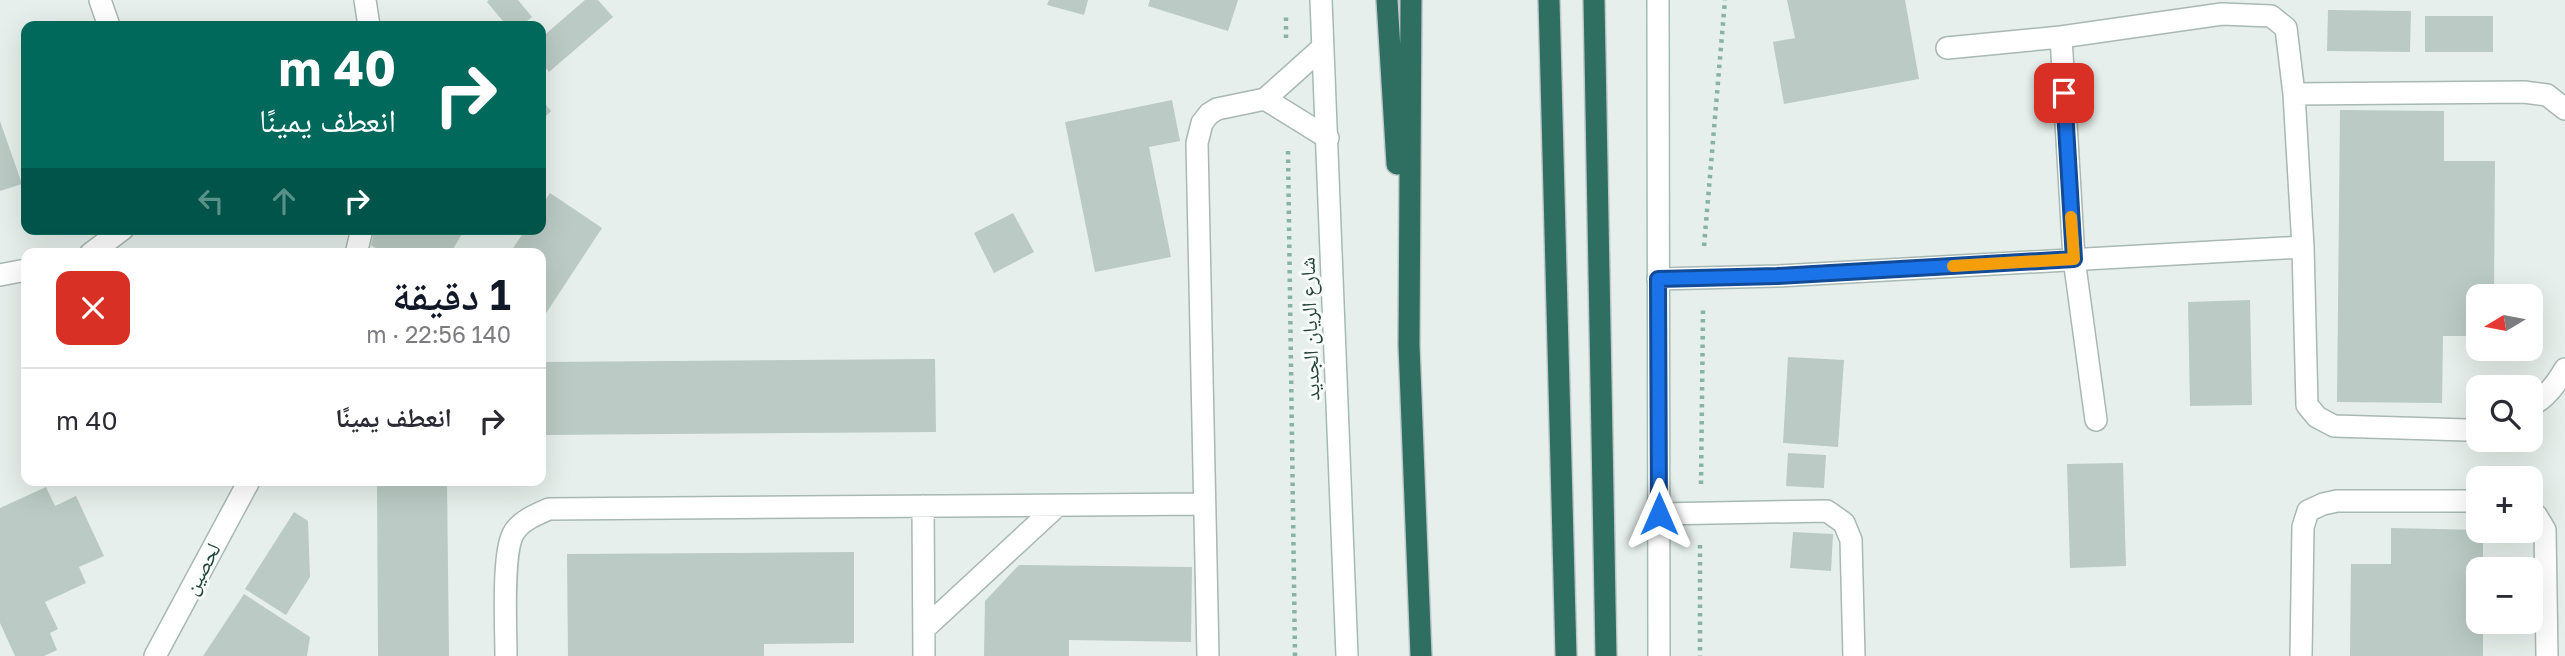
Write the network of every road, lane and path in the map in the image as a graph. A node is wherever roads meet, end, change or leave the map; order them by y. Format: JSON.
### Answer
{"nodes":[{"id":1,"x":100,"y":0,"type":"edge"},
{"id":2,"x":365,"y":0,"type":"edge"},
{"id":3,"x":1321,"y":0,"type":"edge"},
{"id":4,"x":1387,"y":0,"type":"edge"},
{"id":5,"x":1411,"y":0,"type":"edge"},
{"id":6,"x":1549,"y":0,"type":"edge"},
{"id":7,"x":1594,"y":0,"type":"edge"},
{"id":8,"x":1658,"y":0,"type":"edge"},
{"id":9,"x":1726,"y":0,"type":"edge"},
{"id":10,"x":1286,"y":11,"type":"dead end"},
{"id":11,"x":107,"y":21,"type":"edge"},
{"id":12,"x":368,"y":21,"type":"edge"},
{"id":13,"x":2061,"y":37,"type":"junction"},
{"id":14,"x":1322,"y":48,"type":"junction"},
{"id":15,"x":1947,"y":48,"type":"dead end"},
{"id":16,"x":1287,"y":77,"type":"junction"},
{"id":17,"x":2294,"y":94,"type":"junction"},
{"id":18,"x":1265,"y":99,"type":"junction"},
{"id":19,"x":2565,"y":109,"type":"edge"},
{"id":20,"x":1287,"y":112,"type":"junction"},
{"id":21,"x":1328,"y":138,"type":"junction"},
{"id":22,"x":116,"y":235,"type":"edge"},
{"id":23,"x":2303,"y":247,"type":"junction"},
{"id":24,"x":97,"y":248,"type":"edge"},
{"id":25,"x":2074,"y":259,"type":"junction"},
{"id":26,"x":21,"y":271,"type":"edge"},
{"id":27,"x":0,"y":275,"type":"edge"},
{"id":28,"x":1703,"y":278,"type":"junction"},
{"id":29,"x":1658,"y":279,"type":"junction"},
{"id":30,"x":1409,"y":345,"type":"junction"},
{"id":31,"x":2565,"y":369,"type":"edge"},
{"id":32,"x":2543,"y":396,"type":"edge"},
{"id":33,"x":2096,"y":420,"type":"dead end"},
{"id":34,"x":2466,"y":430,"type":"edge"},
{"id":35,"x":246,"y":486,"type":"edge"},
{"id":36,"x":2466,"y":500,"type":"edge"},
{"id":37,"x":1204,"y":504,"type":"junction"},
{"id":38,"x":923,"y":506,"type":"junction"},
{"id":39,"x":1057,"y":506,"type":"junction"},
{"id":40,"x":1700,"y":513,"type":"junction"},
{"id":41,"x":1659,"y":514,"type":"junction"},
{"id":42,"x":2543,"y":527,"type":"edge"},
{"id":43,"x":924,"y":629,"type":"junction"},
{"id":44,"x":155,"y":656,"type":"edge"},
{"id":45,"x":506,"y":656,"type":"edge"},
{"id":46,"x":924,"y":656,"type":"edge"},
{"id":47,"x":1208,"y":656,"type":"edge"},
{"id":48,"x":1295,"y":656,"type":"edge"},
{"id":49,"x":1347,"y":656,"type":"edge"},
{"id":50,"x":1421,"y":656,"type":"edge"},
{"id":51,"x":1566,"y":656,"type":"edge"},
{"id":52,"x":1606,"y":656,"type":"edge"},
{"id":53,"x":1659,"y":656,"type":"edge"},
{"id":54,"x":1700,"y":656,"type":"edge"},
{"id":55,"x":1854,"y":656,"type":"edge"},
{"id":56,"x":2301,"y":656,"type":"edge"},
{"id":57,"x":2547,"y":656,"type":"edge"}],
"edges":[{"from":1,"to":11,"type":"street"},
{"from":2,"to":12,"type":"street"},
{"from":3,"to":14,"type":"street","name":"شارع الريان الجديد"},
{"from":4,"to":30,"type":"highway"},
{"from":5,"to":30,"type":"highway"},
{"from":6,"to":51,"type":"highway"},
{"from":7,"to":52,"type":"highway"},
{"from":8,"to":29,"type":"street"},
{"from":9,"to":28,"type":"path"},
{"from":10,"to":16,"type":"path"},
{"from":13,"to":15,"type":"street"},
{"from":13,"to":17,"type":"street"},
{"from":13,"to":25,"type":"street"},
{"from":14,"to":16,"type":"street"},
{"from":14,"to":21,"type":"street","name":"شارع الريان الجديد"},
{"from":16,"to":18,"type":"street"},
{"from":17,"to":19,"type":"street"},
{"from":17,"to":23,"type":"street"},
{"from":18,"to":20,"type":"street"},
{"from":18,"to":37,"type":"street"},
{"from":20,"to":21,"type":"street"},
{"from":20,"to":48,"type":"path"},
{"from":21,"to":49,"type":"street","name":"شارع الريان الجديد"},
{"from":22,"to":24,"type":"street"},
{"from":23,"to":25,"type":"street"},
{"from":23,"to":34,"type":"street"},
{"from":25,"to":28,"type":"street"},
{"from":25,"to":33,"type":"street"},
{"from":26,"to":27,"type":"street"},
{"from":28,"to":29,"type":"street"},
{"from":28,"to":40,"type":"path"},
{"from":29,"to":41,"type":"street"},
{"from":30,"to":50,"type":"highway"},
{"from":31,"to":32,"type":"street"},
{"from":35,"to":44,"type":"street","name":"لحصين"},
{"from":36,"to":56,"type":"street"},
{"from":37,"to":39,"type":"street"},
{"from":37,"to":47,"type":"street"},
{"from":38,"to":39,"type":"street"},
{"from":38,"to":43,"type":"street"},
{"from":38,"to":45,"type":"street"},
{"from":39,"to":43,"type":"street"},
{"from":40,"to":41,"type":"street"},
{"from":40,"to":54,"type":"path"},
{"from":40,"to":55,"type":"street"},
{"from":41,"to":53,"type":"street"},
{"from":42,"to":57,"type":"street"},
{"from":43,"to":46,"type":"street"}]}
